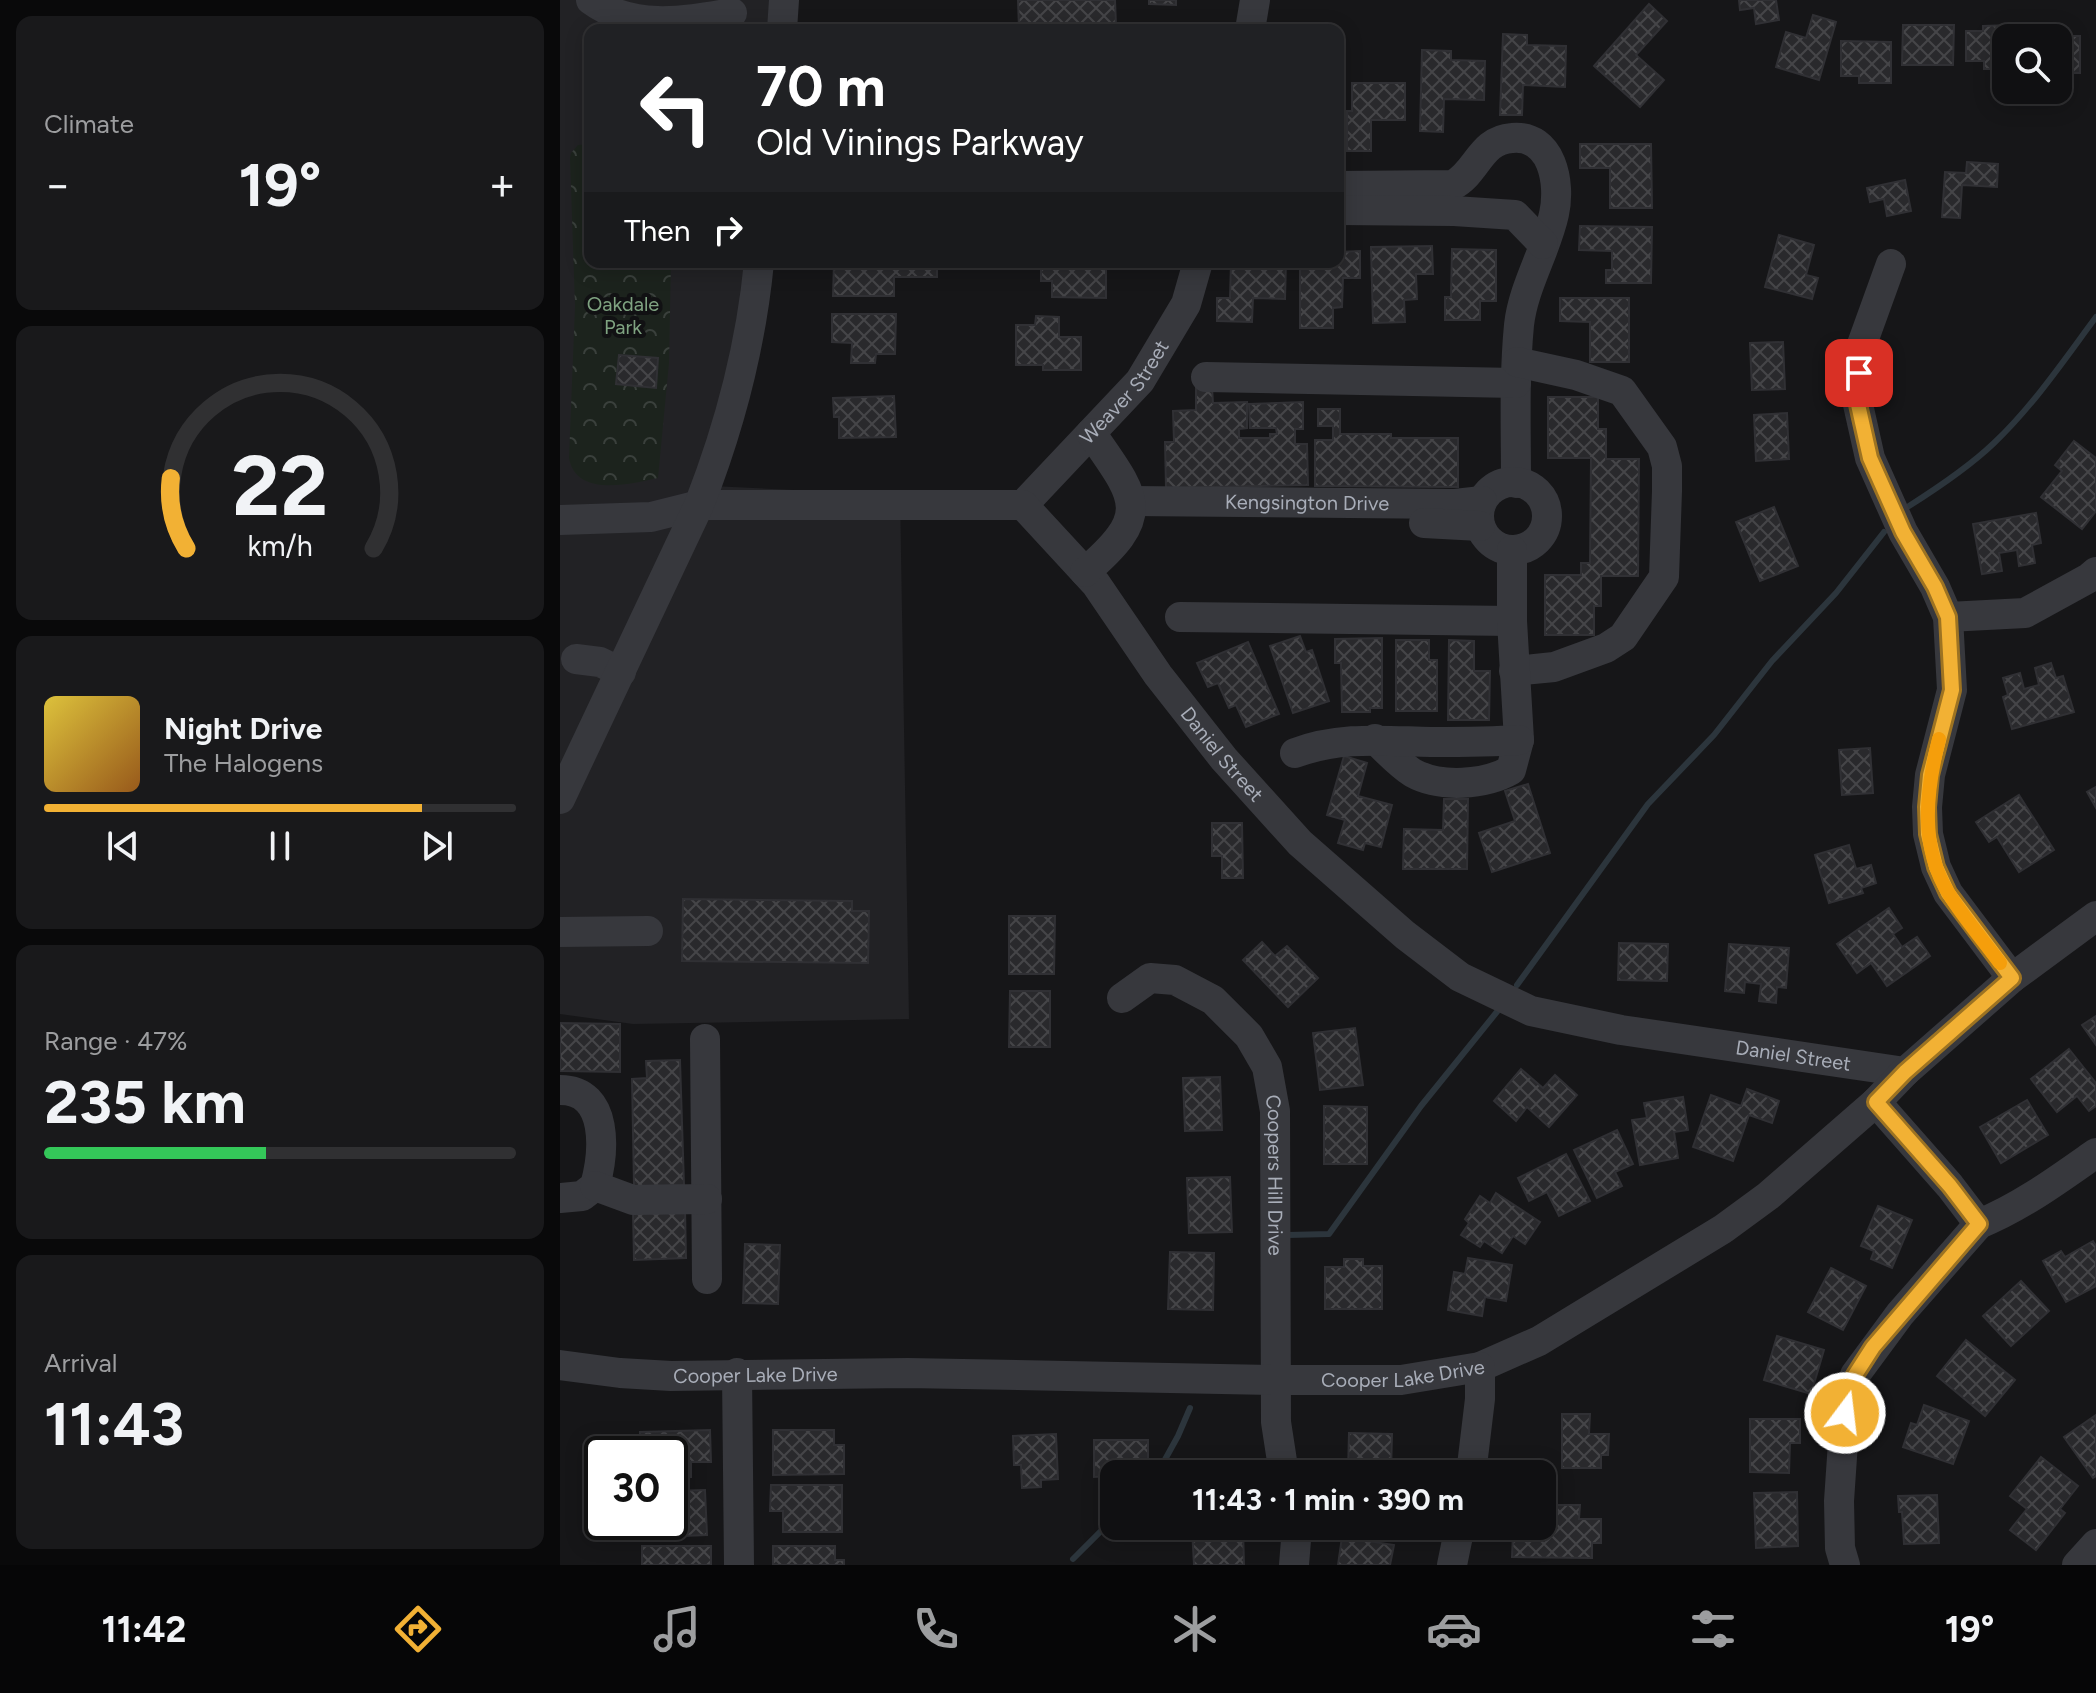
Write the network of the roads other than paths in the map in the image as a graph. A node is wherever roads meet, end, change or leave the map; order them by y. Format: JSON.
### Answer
{"nodes":[{"id":1,"x":784,"y":0,"type":"edge"},
{"id":2,"x":1255,"y":0,"type":"edge"},
{"id":3,"x":593,"y":11,"type":"edge"},
{"id":4,"x":732,"y":14,"type":"edge"},
{"id":5,"x":782,"y":24,"type":"edge"},
{"id":6,"x":1251,"y":24,"type":"edge"},
{"id":7,"x":1344,"y":186,"type":"edge"},
{"id":8,"x":1344,"y":210,"type":"edge"},
{"id":9,"x":1543,"y":244,"type":"junction"},
{"id":10,"x":1891,"y":264,"type":"dead end"},
{"id":11,"x":758,"y":268,"type":"edge"},
{"id":12,"x":1196,"y":268,"type":"edge"},
{"id":13,"x":1516,"y":372,"type":"junction"},
{"id":14,"x":1206,"y":377,"type":"dead end"},
{"id":15,"x":1091,"y":433,"type":"junction"},
{"id":16,"x":1516,"y":483,"type":"junction"},
{"id":17,"x":699,"y":505,"type":"junction"},
{"id":18,"x":1023,"y":505,"type":"junction"},
{"id":19,"x":1130,"y":511,"type":"junction"},
{"id":20,"x":1481,"y":513,"type":"junction"},
{"id":21,"x":560,"y":520,"type":"edge"},
{"id":22,"x":1512,"y":550,"type":"junction"},
{"id":23,"x":1085,"y":572,"type":"junction"},
{"id":24,"x":2096,"y":572,"type":"edge"},
{"id":25,"x":1180,"y":617,"type":"dead end"},
{"id":26,"x":1948,"y":617,"type":"junction"},
{"id":27,"x":1512,"y":621,"type":"junction"},
{"id":28,"x":576,"y":659,"type":"dead end"},
{"id":29,"x":1514,"y":671,"type":"junction"},
{"id":30,"x":621,"y":672,"type":"junction"},
{"id":31,"x":1375,"y":739,"type":"junction"},
{"id":32,"x":1519,"y":740,"type":"junction"},
{"id":33,"x":1295,"y":753,"type":"dead end"},
{"id":34,"x":560,"y":799,"type":"edge"},
{"id":35,"x":2096,"y":916,"type":"edge"},
{"id":36,"x":648,"y":931,"type":"dead end"},
{"id":37,"x":560,"y":932,"type":"edge"},
{"id":38,"x":2012,"y":978,"type":"junction"},
{"id":39,"x":1122,"y":998,"type":"dead end"},
{"id":40,"x":705,"y":1039,"type":"dead end"},
{"id":41,"x":1905,"y":1072,"type":"junction"},
{"id":42,"x":560,"y":1090,"type":"edge"},
{"id":43,"x":1876,"y":1102,"type":"junction"},
{"id":44,"x":2096,"y":1153,"type":"edge"},
{"id":45,"x":595,"y":1186,"type":"junction"},
{"id":46,"x":560,"y":1198,"type":"edge"},
{"id":47,"x":707,"y":1199,"type":"junction"},
{"id":48,"x":1979,"y":1224,"type":"junction"},
{"id":49,"x":707,"y":1279,"type":"dead end"},
{"id":50,"x":560,"y":1365,"type":"edge"},
{"id":51,"x":1480,"y":1367,"type":"junction"},
{"id":52,"x":737,"y":1373,"type":"junction"},
{"id":53,"x":1276,"y":1380,"type":"junction"},
{"id":54,"x":1282,"y":1460,"type":"edge"},
{"id":55,"x":1473,"y":1460,"type":"edge"},
{"id":56,"x":1296,"y":1540,"type":"edge"},
{"id":57,"x":1457,"y":1540,"type":"edge"},
{"id":58,"x":2096,"y":1544,"type":"edge"},
{"id":59,"x":739,"y":1565,"type":"edge"},
{"id":60,"x":1294,"y":1565,"type":"edge"},
{"id":61,"x":1452,"y":1565,"type":"edge"},
{"id":62,"x":1845,"y":1565,"type":"edge"},
{"id":63,"x":2077,"y":1565,"type":"edge"}],
"edges":[{"from":1,"to":5,"type":"street"},
{"from":2,"to":6,"type":"street"},
{"from":3,"to":4,"type":"street"},
{"from":7,"to":9,"type":"street"},
{"from":8,"to":9,"type":"street"},
{"from":9,"to":13,"type":"street"},
{"from":10,"to":26,"type":"street"},
{"from":11,"to":17,"type":"street"},
{"from":12,"to":15,"type":"street","name":"Weaver Street"},
{"from":13,"to":14,"type":"street"},
{"from":13,"to":16,"type":"street"},
{"from":13,"to":29,"type":"street"},
{"from":15,"to":18,"type":"street","name":"Weaver Street"},
{"from":15,"to":19,"type":"street"},
{"from":16,"to":20,"type":"street"},
{"from":16,"to":22,"type":"street"},
{"from":17,"to":18,"type":"street"},
{"from":17,"to":21,"type":"street"},
{"from":17,"to":30,"type":"street"},
{"from":18,"to":23,"type":"street","name":"Daniel Street"},
{"from":19,"to":20,"type":"street","name":"Kengsington Drive"},
{"from":19,"to":23,"type":"street"},
{"from":20,"to":22,"type":"street"},
{"from":22,"to":27,"type":"street"},
{"from":23,"to":41,"type":"street","name":"Daniel Street"},
{"from":24,"to":26,"type":"street"},
{"from":25,"to":27,"type":"street"},
{"from":26,"to":38,"type":"street"},
{"from":27,"to":29,"type":"street"},
{"from":28,"to":30,"type":"street"},
{"from":29,"to":32,"type":"street"},
{"from":30,"to":34,"type":"street"},
{"from":31,"to":32,"type":"street"},
{"from":31,"to":32,"type":"street"},
{"from":31,"to":33,"type":"street"},
{"from":35,"to":38,"type":"street","name":"Cooper Lake Drive"},
{"from":36,"to":37,"type":"street"},
{"from":38,"to":41,"type":"street","name":"Cooper Lake Drive"},
{"from":39,"to":53,"type":"street","name":"Coopers Hill Drive"},
{"from":40,"to":47,"type":"street"},
{"from":41,"to":43,"type":"street","name":"Cooper Lake Drive"},
{"from":42,"to":45,"type":"street"},
{"from":43,"to":48,"type":"street"},
{"from":43,"to":51,"type":"street","name":"Cooper Lake Drive"},
{"from":44,"to":48,"type":"street"},
{"from":45,"to":46,"type":"street"},
{"from":45,"to":47,"type":"street"},
{"from":47,"to":49,"type":"street"},
{"from":48,"to":62,"type":"street"},
{"from":50,"to":52,"type":"street","name":"Cooper Lake Drive"},
{"from":51,"to":53,"type":"street","name":"Cooper Lake Drive"},
{"from":51,"to":55,"type":"street"},
{"from":52,"to":53,"type":"street","name":"Cooper Lake Drive"},
{"from":52,"to":59,"type":"street"},
{"from":53,"to":54,"type":"street","name":"Coopers Hill Drive"},
{"from":56,"to":60,"type":"street"},
{"from":57,"to":61,"type":"street"},
{"from":58,"to":63,"type":"street"}]}
